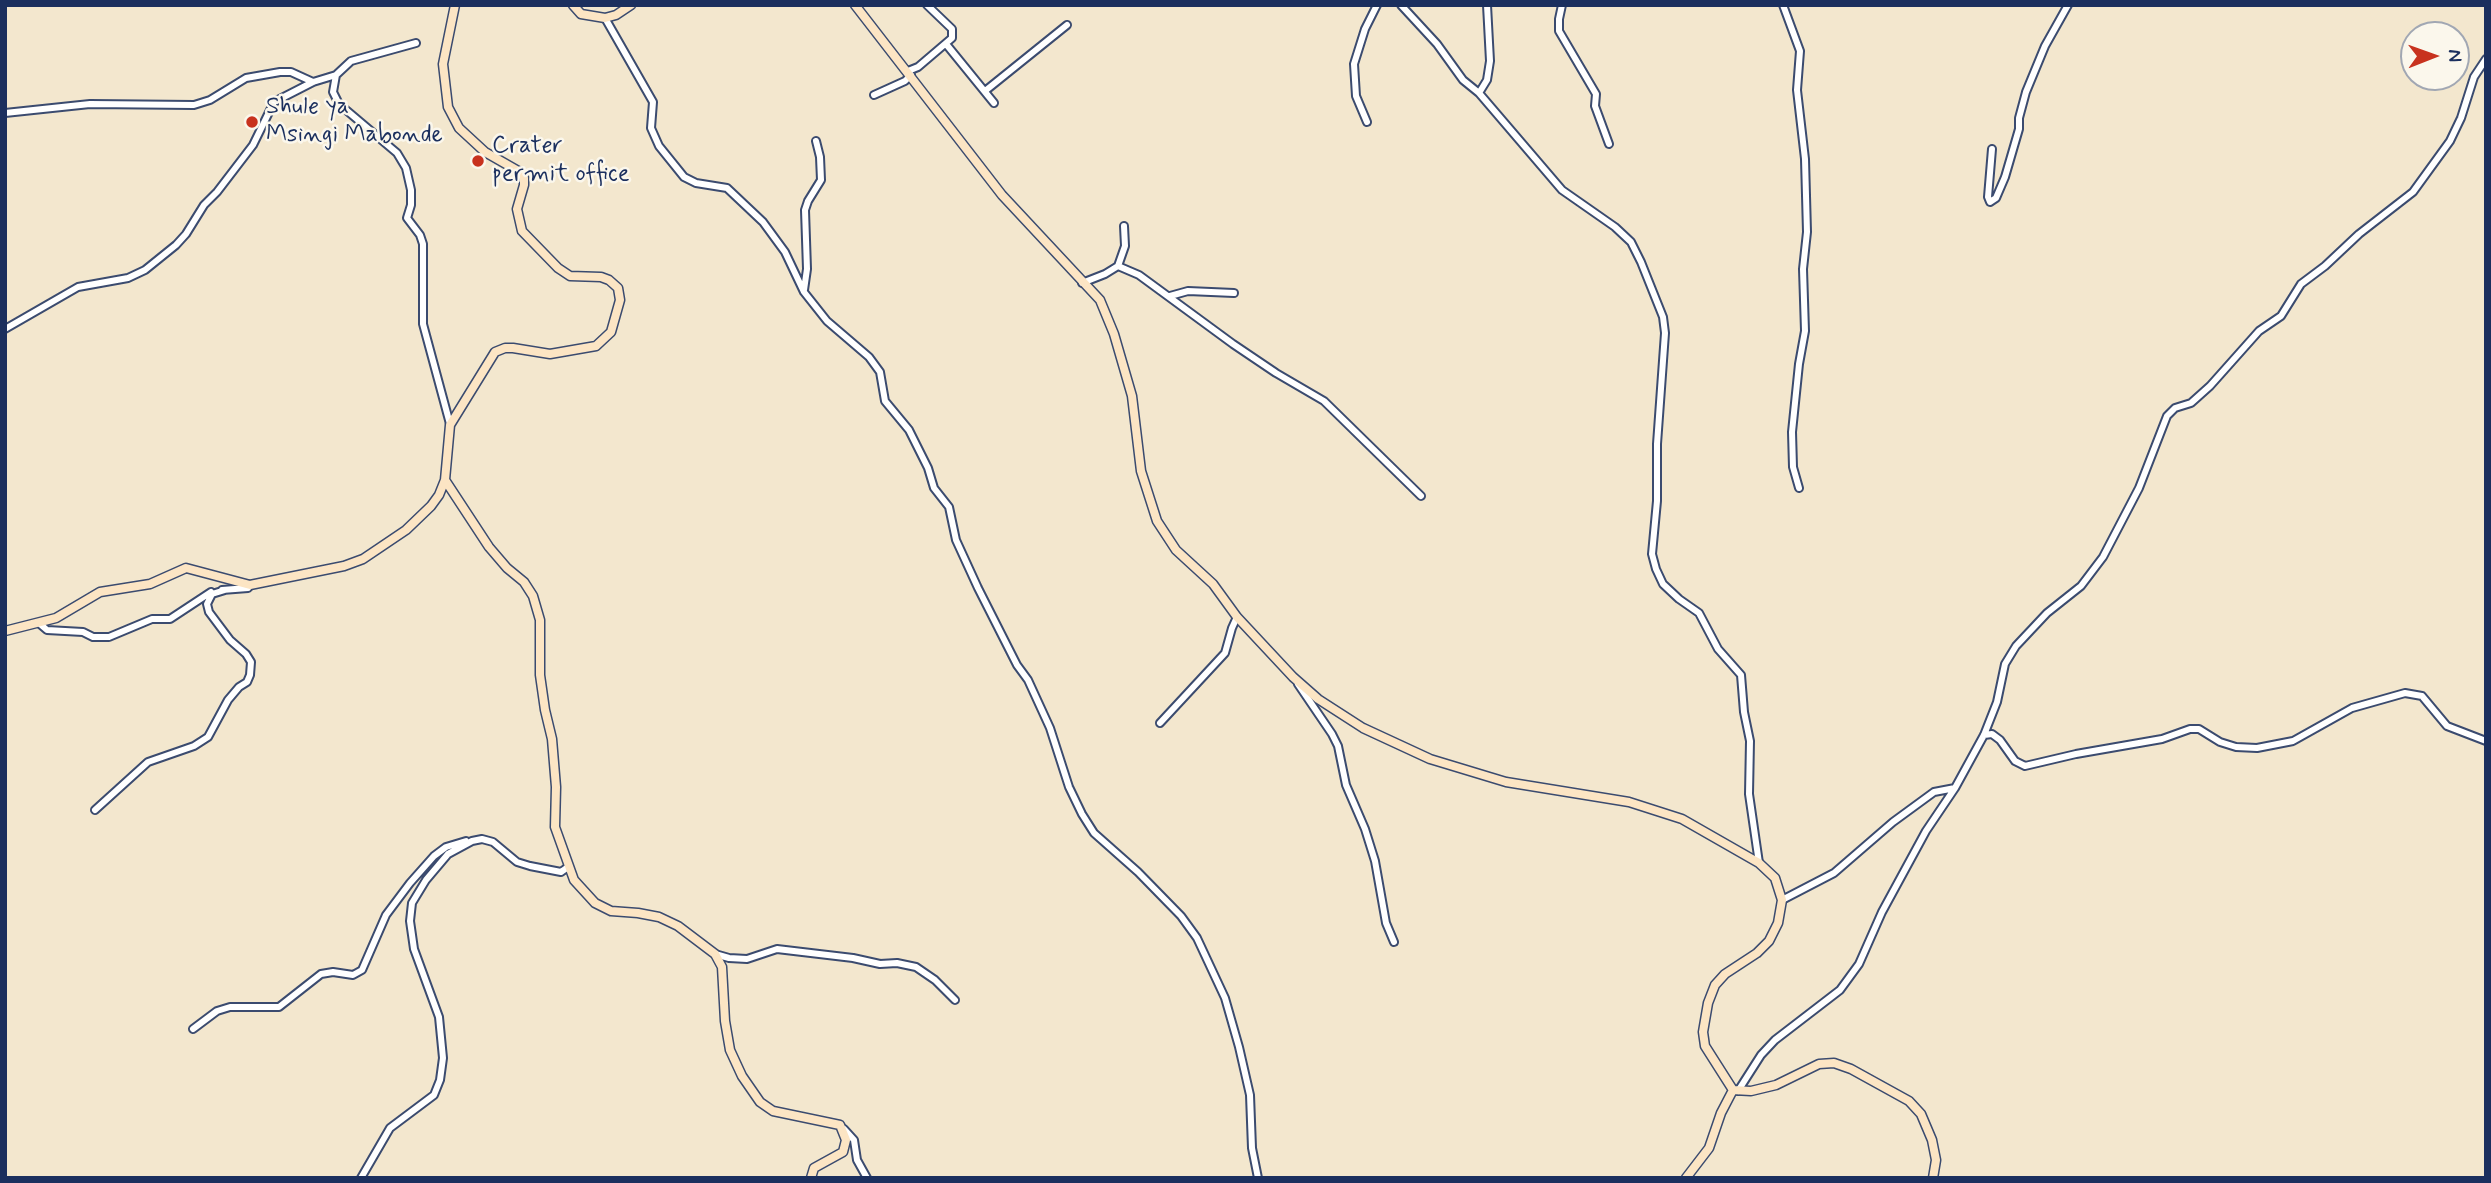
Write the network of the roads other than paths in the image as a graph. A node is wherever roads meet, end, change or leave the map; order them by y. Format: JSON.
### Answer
{"nodes":[{"id":1,"x":455,"y":5,"type":"edge"},
{"id":2,"x":573,"y":5,"type":"edge"},
{"id":3,"x":631,"y":5,"type":"edge"},
{"id":4,"x":856,"y":5,"type":"edge"},
{"id":5,"x":927,"y":5,"type":"edge"},
{"id":6,"x":1377,"y":5,"type":"edge"},
{"id":7,"x":1401,"y":5,"type":"edge"},
{"id":8,"x":1488,"y":5,"type":"edge"},
{"id":9,"x":1562,"y":5,"type":"edge"},
{"id":10,"x":1783,"y":5,"type":"edge"},
{"id":11,"x":2068,"y":5,"type":"edge"},
{"id":12,"x":605,"y":18,"type":"junction"},
{"id":13,"x":1067,"y":26,"type":"dead end"},
{"id":14,"x":416,"y":43,"type":"dead end"},
{"id":15,"x":946,"y":44,"type":"junction"},
{"id":16,"x":2486,"y":59,"type":"edge"},
{"id":17,"x":909,"y":73,"type":"junction"},
{"id":18,"x":336,"y":75,"type":"junction"},
{"id":19,"x":313,"y":82,"type":"junction"},
{"id":20,"x":985,"y":92,"type":"junction"},
{"id":21,"x":1479,"y":93,"type":"junction"},
{"id":22,"x":874,"y":95,"type":"dead end"},
{"id":23,"x":995,"y":103,"type":"dead end"},
{"id":24,"x":5,"y":113,"type":"edge"},
{"id":25,"x":1367,"y":122,"type":"dead end"},
{"id":26,"x":817,"y":141,"type":"dead end"},
{"id":27,"x":1609,"y":144,"type":"dead end"},
{"id":28,"x":1992,"y":149,"type":"dead end"},
{"id":29,"x":1124,"y":226,"type":"dead end"},
{"id":30,"x":1118,"y":266,"type":"junction"},
{"id":31,"x":1082,"y":283,"type":"junction"},
{"id":32,"x":804,"y":292,"type":"junction"},
{"id":33,"x":1234,"y":293,"type":"dead end"},
{"id":34,"x":1170,"y":296,"type":"junction"},
{"id":35,"x":5,"y":329,"type":"edge"},
{"id":36,"x":450,"y":425,"type":"junction"},
{"id":37,"x":445,"y":480,"type":"junction"},
{"id":38,"x":1798,"y":488,"type":"dead end"},
{"id":39,"x":1421,"y":496,"type":"dead end"},
{"id":40,"x":250,"y":585,"type":"junction"},
{"id":41,"x":225,"y":590,"type":"junction"},
{"id":42,"x":1237,"y":617,"type":"junction"},
{"id":43,"x":40,"y":624,"type":"junction"},
{"id":44,"x":5,"y":631,"type":"edge"},
{"id":45,"x":1293,"y":677,"type":"junction"},
{"id":46,"x":1160,"y":723,"type":"dead end"},
{"id":47,"x":1984,"y":735,"type":"junction"},
{"id":48,"x":2486,"y":741,"type":"edge"},
{"id":49,"x":1955,"y":788,"type":"junction"},
{"id":50,"x":94,"y":810,"type":"dead end"},
{"id":51,"x":471,"y":841,"type":"junction"},
{"id":52,"x":1759,"y":863,"type":"junction"},
{"id":53,"x":568,"y":867,"type":"junction"},
{"id":54,"x":1782,"y":900,"type":"junction"},
{"id":55,"x":1394,"y":942,"type":"dead end"},
{"id":56,"x":715,"y":954,"type":"junction"},
{"id":57,"x":955,"y":1000,"type":"dead end"},
{"id":58,"x":193,"y":1029,"type":"dead end"},
{"id":59,"x":1736,"y":1090,"type":"junction"},
{"id":60,"x":840,"y":1125,"type":"junction"},
{"id":61,"x":361,"y":1178,"type":"edge"},
{"id":62,"x":811,"y":1178,"type":"edge"},
{"id":63,"x":867,"y":1178,"type":"edge"},
{"id":64,"x":1258,"y":1178,"type":"edge"},
{"id":65,"x":1686,"y":1178,"type":"edge"},
{"id":66,"x":1933,"y":1178,"type":"edge"}],
"edges":[{"from":1,"to":36,"type":"street"},
{"from":2,"to":12,"type":"street"},
{"from":3,"to":12,"type":"street"},
{"from":4,"to":17,"type":"street"},
{"from":5,"to":15,"type":"street"},
{"from":6,"to":25,"type":"street"},
{"from":7,"to":21,"type":"street"},
{"from":8,"to":21,"type":"street"},
{"from":9,"to":27,"type":"street"},
{"from":10,"to":38,"type":"street"},
{"from":11,"to":28,"type":"street"},
{"from":12,"to":32,"type":"street"},
{"from":13,"to":20,"type":"street"},
{"from":14,"to":18,"type":"street"},
{"from":15,"to":17,"type":"street"},
{"from":15,"to":20,"type":"street"},
{"from":16,"to":47,"type":"street"},
{"from":17,"to":22,"type":"street"},
{"from":17,"to":31,"type":"street"},
{"from":18,"to":19,"type":"street"},
{"from":18,"to":36,"type":"street"},
{"from":19,"to":24,"type":"street"},
{"from":19,"to":35,"type":"street"},
{"from":20,"to":23,"type":"street"},
{"from":21,"to":52,"type":"street"},
{"from":26,"to":32,"type":"street"},
{"from":29,"to":30,"type":"street"},
{"from":30,"to":31,"type":"street"},
{"from":30,"to":34,"type":"street"},
{"from":31,"to":42,"type":"street"},
{"from":32,"to":64,"type":"street"},
{"from":33,"to":34,"type":"street"},
{"from":34,"to":39,"type":"street"},
{"from":36,"to":37,"type":"street"},
{"from":37,"to":40,"type":"street"},
{"from":37,"to":53,"type":"street"},
{"from":40,"to":41,"type":"street"},
{"from":40,"to":43,"type":"street"},
{"from":41,"to":43,"type":"street"},
{"from":41,"to":50,"type":"street"},
{"from":42,"to":45,"type":"street"},
{"from":42,"to":46,"type":"street"},
{"from":43,"to":44,"type":"street"},
{"from":45,"to":52,"type":"street"},
{"from":45,"to":55,"type":"street"},
{"from":47,"to":48,"type":"street"},
{"from":47,"to":49,"type":"street"},
{"from":49,"to":54,"type":"street"},
{"from":49,"to":59,"type":"street"},
{"from":51,"to":53,"type":"street"},
{"from":51,"to":58,"type":"street"},
{"from":51,"to":61,"type":"street"},
{"from":52,"to":54,"type":"street"},
{"from":53,"to":56,"type":"street"},
{"from":54,"to":59,"type":"street"},
{"from":56,"to":57,"type":"street"},
{"from":56,"to":60,"type":"street"},
{"from":59,"to":65,"type":"street"},
{"from":59,"to":66,"type":"street"},
{"from":60,"to":62,"type":"street"},
{"from":60,"to":63,"type":"street"}]}
